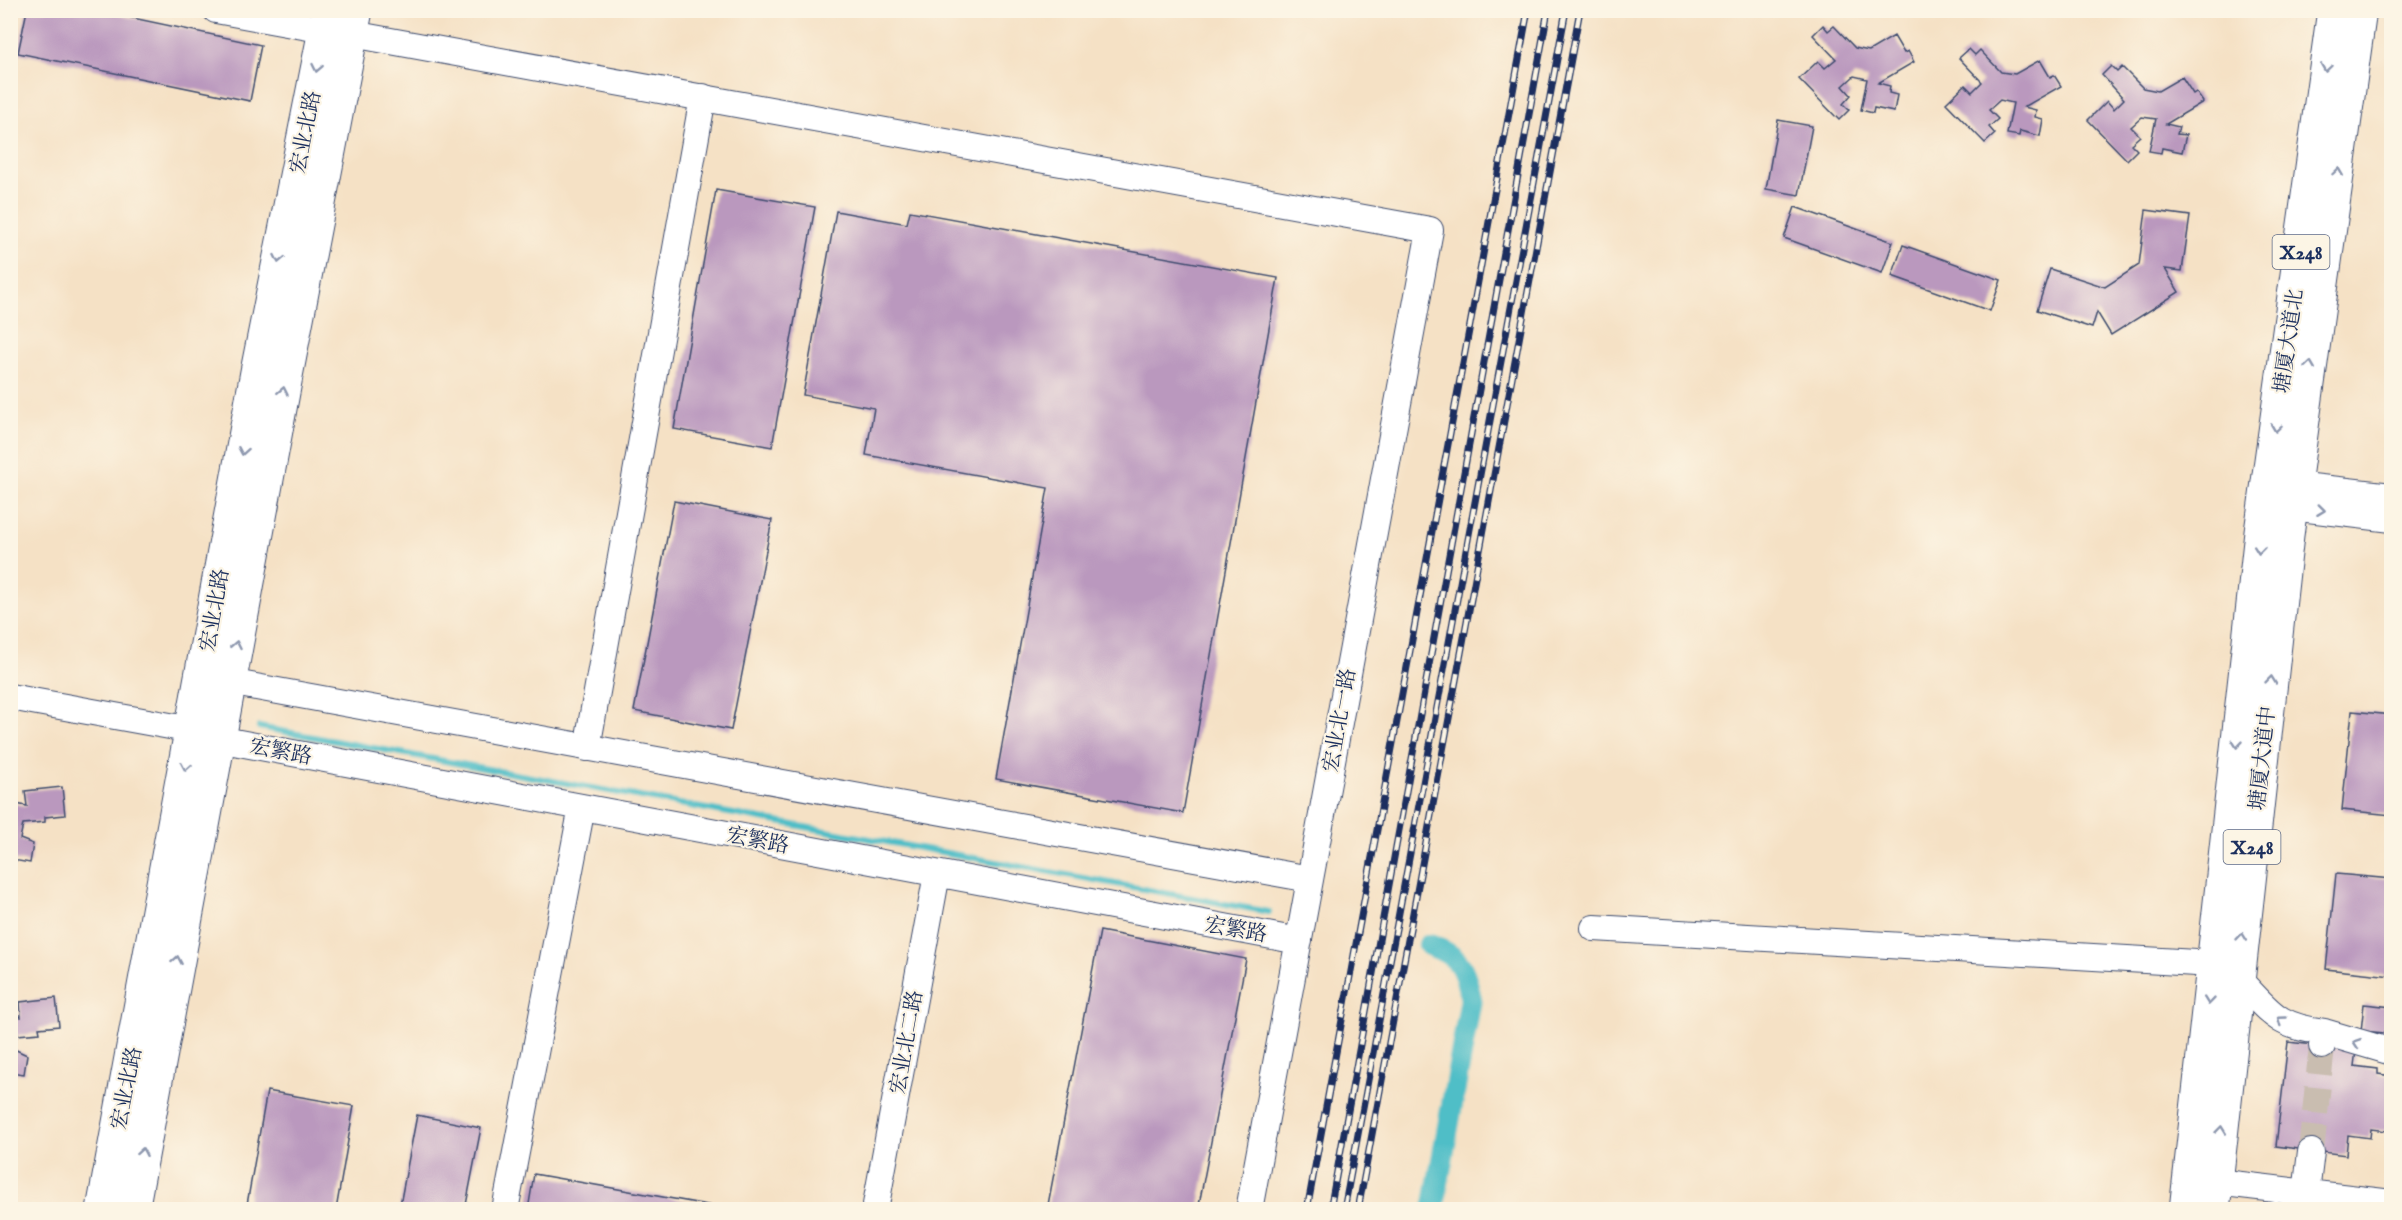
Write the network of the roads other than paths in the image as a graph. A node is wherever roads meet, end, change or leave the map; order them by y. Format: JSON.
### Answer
{"nodes":[{"id":1,"x":216,"y":10,"type":"edge"},
{"id":2,"x":2334,"y":10,"type":"edge"},
{"id":3,"x":2360,"y":10,"type":"edge"},
{"id":4,"x":340,"y":21,"type":"edge"},
{"id":5,"x":703,"y":98,"type":"junction"},
{"id":6,"x":2284,"y":495,"type":"junction"},
{"id":7,"x":2391,"y":496,"type":"edge"},
{"id":8,"x":2391,"y":519,"type":"edge"},
{"id":9,"x":215,"y":680,"type":"junction"},
{"id":10,"x":10,"y":698,"type":"edge"},
{"id":11,"x":205,"y":734,"type":"junction"},
{"id":12,"x":587,"y":748,"type":"junction"},
{"id":13,"x":582,"y":807,"type":"junction"},
{"id":14,"x":937,"y":874,"type":"junction"},
{"id":15,"x":1310,"y":879,"type":"junction"},
{"id":16,"x":1594,"y":928,"type":"dead end"},
{"id":17,"x":1299,"y":940,"type":"junction"},
{"id":18,"x":2225,"y":972,"type":"junction"},
{"id":19,"x":2391,"y":1052,"type":"edge"},
{"id":20,"x":2311,"y":1152,"type":"tunnel mouth"},
{"id":21,"x":2306,"y":1193,"type":"junction"},
{"id":22,"x":2214,"y":1196,"type":"edge"},
{"id":23,"x":2391,"y":1203,"type":"edge"},
{"id":24,"x":103,"y":1209,"type":"edge"},
{"id":25,"x":132,"y":1209,"type":"edge"},
{"id":26,"x":505,"y":1209,"type":"edge"},
{"id":27,"x":875,"y":1209,"type":"edge"},
{"id":28,"x":1249,"y":1209,"type":"edge"},
{"id":29,"x":2186,"y":1209,"type":"edge"}],
"edges":[{"from":1,"to":4,"type":"street"},
{"from":2,"to":6,"type":"main road","name":"塘厦大道北","number":"X248","one_way":true},
{"from":6,"to":3,"type":"main road","name":"塘厦大道北","number":"X248","one_way":true},
{"from":4,"to":5,"type":"street"},
{"from":4,"to":9,"type":"main road","name":"宏业北路"},
{"from":5,"to":12,"type":"street"},
{"from":5,"to":15,"type":"street","name":"宏业北一路"},
{"from":6,"to":7,"type":"street"},
{"from":6,"to":8,"type":"street","one_way":true},
{"from":6,"to":18,"type":"main road","name":"塘厦大道中","number":"X248"},
{"from":9,"to":11,"type":"main road","name":"宏业北路"},
{"from":9,"to":12,"type":"street"},
{"from":10,"to":11,"type":"street","name":"宏繁路"},
{"from":11,"to":13,"type":"street","name":"宏繁路"},
{"from":11,"to":24,"type":"main road","name":"宏业北路","one_way":true},
{"from":25,"to":11,"type":"main road","name":"宏业北路","one_way":true},
{"from":12,"to":15,"type":"street"},
{"from":13,"to":14,"type":"street","name":"宏繁路"},
{"from":13,"to":26,"type":"street"},
{"from":14,"to":17,"type":"street","name":"宏繁路"},
{"from":14,"to":27,"type":"street","name":"宏业北二路"},
{"from":15,"to":17,"type":"street","name":"宏业北一路"},
{"from":16,"to":18,"type":"street"},
{"from":17,"to":28,"type":"street","name":"宏业北一路"},
{"from":19,"to":18,"type":"street","one_way":true},
{"from":22,"to":18,"type":"main road","name":"塘厦大道中","number":"X248","one_way":true},
{"from":18,"to":29,"type":"main road","name":"塘厦大道中","number":"X248","one_way":true},
{"from":20,"to":21,"type":"street"},
{"from":21,"to":22,"type":"street"},
{"from":21,"to":23,"type":"street"}]}
